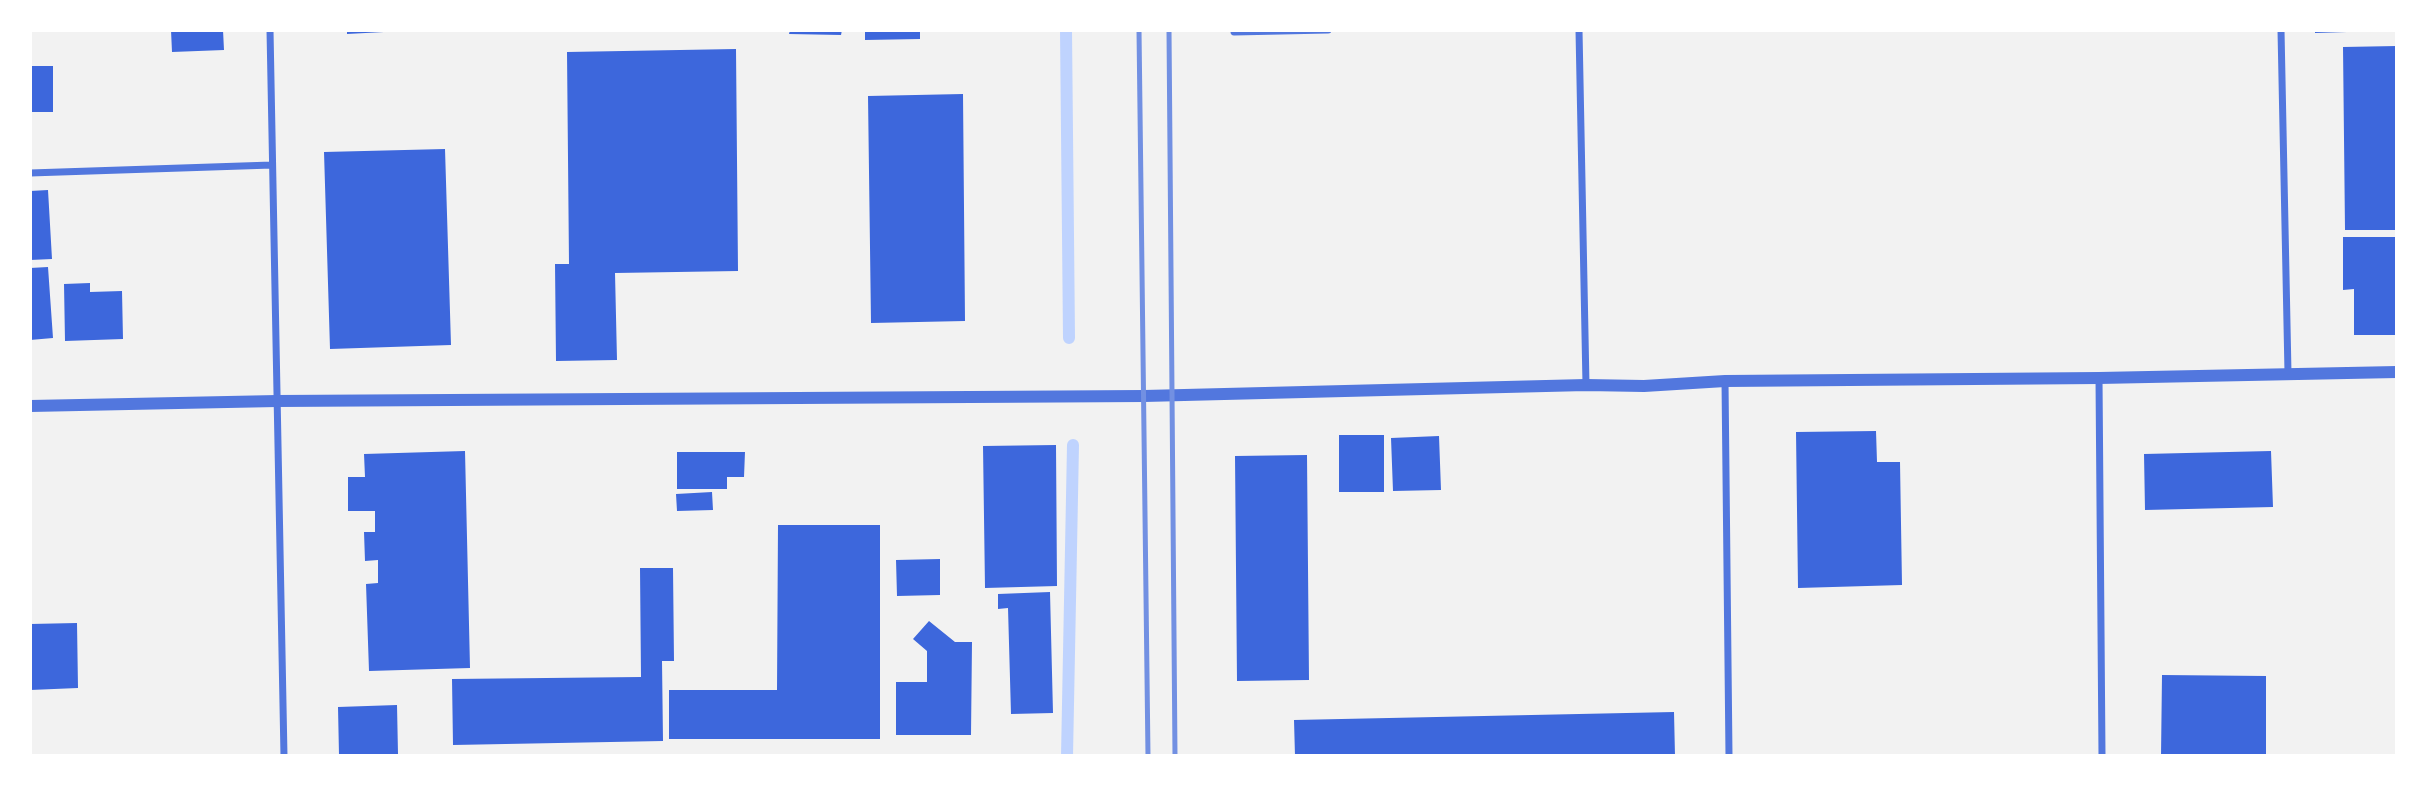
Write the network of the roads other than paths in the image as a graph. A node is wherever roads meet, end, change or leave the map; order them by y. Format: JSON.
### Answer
{"nodes":[{"id":1,"x":270,"y":30,"type":"edge"},
{"id":2,"x":1328,"y":30,"type":"edge"},
{"id":3,"x":1579,"y":30,"type":"edge"},
{"id":4,"x":2281,"y":30,"type":"edge"},
{"id":5,"x":1234,"y":32,"type":"dead end"},
{"id":6,"x":272,"y":165,"type":"junction"},
{"id":7,"x":30,"y":173,"type":"edge"},
{"id":8,"x":2397,"y":372,"type":"edge"},
{"id":9,"x":2288,"y":373,"type":"junction"},
{"id":10,"x":2099,"y":378,"type":"junction"},
{"id":11,"x":1725,"y":381,"type":"junction"},
{"id":12,"x":1586,"y":386,"type":"junction"},
{"id":13,"x":277,"y":401,"type":"junction"},
{"id":14,"x":30,"y":406,"type":"edge"},
{"id":15,"x":284,"y":756,"type":"edge"},
{"id":16,"x":1729,"y":756,"type":"edge"},
{"id":17,"x":2102,"y":756,"type":"edge"}],
"edges":[{"from":1,"to":6,"type":"street"},
{"from":2,"to":5,"type":"street"},
{"from":3,"to":12,"type":"street"},
{"from":4,"to":9,"type":"street"},
{"from":6,"to":7,"type":"street"},
{"from":6,"to":13,"type":"street"},
{"from":8,"to":9,"type":"street"},
{"from":9,"to":10,"type":"street"},
{"from":10,"to":11,"type":"street"},
{"from":10,"to":17,"type":"street"},
{"from":11,"to":12,"type":"street"},
{"from":11,"to":16,"type":"street"},
{"from":12,"to":13,"type":"street"},
{"from":13,"to":14,"type":"street"},
{"from":13,"to":15,"type":"street"}]}
